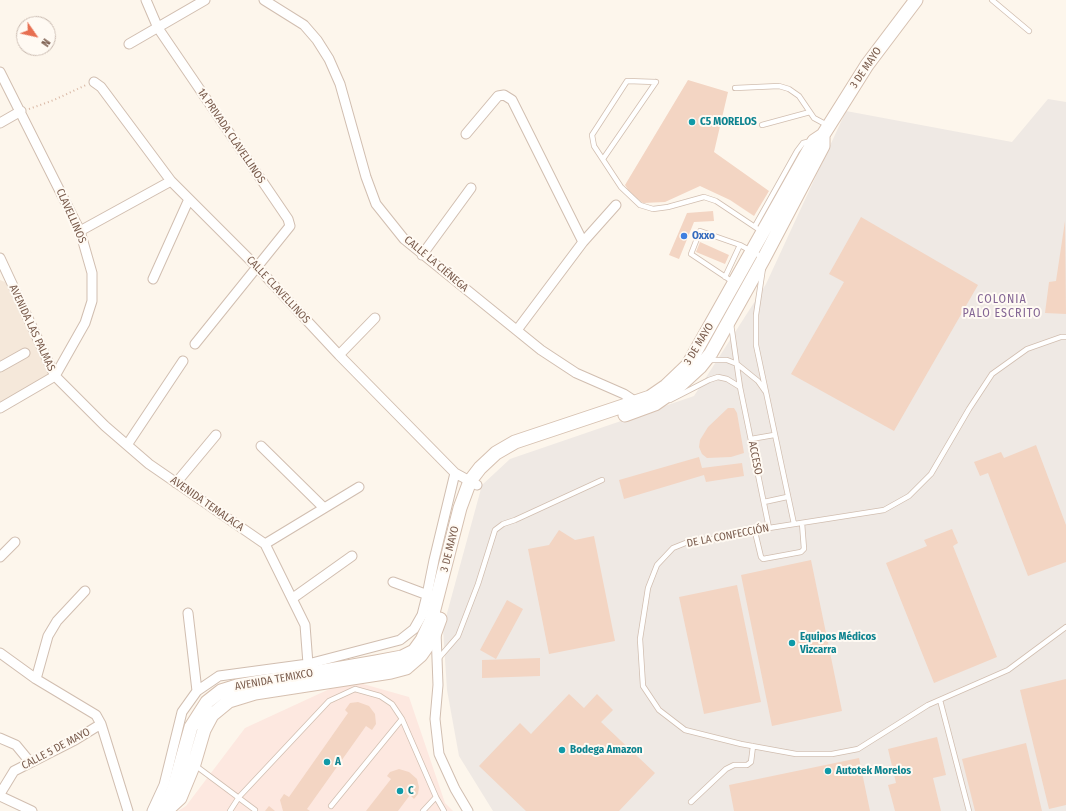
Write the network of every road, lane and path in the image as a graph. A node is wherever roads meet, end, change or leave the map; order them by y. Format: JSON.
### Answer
{"nodes":[{"id":1,"x":146,"y":0,"type":"edge"},
{"id":2,"x":205,"y":0,"type":"edge"},
{"id":3,"x":264,"y":0,"type":"edge"},
{"id":4,"x":916,"y":0,"type":"edge"},
{"id":5,"x":992,"y":0,"type":"edge"},
{"id":6,"x":158,"y":28,"type":"junction"},
{"id":7,"x":1028,"y":31,"type":"dead end"},
{"id":8,"x":129,"y":44,"type":"dead end"},
{"id":9,"x":0,"y":72,"type":"edge"},
{"id":10,"x":94,"y":82,"type":"joint"},
{"id":11,"x":735,"y":88,"type":"dead end"},
{"id":12,"x":21,"y":111,"type":"junction"},
{"id":13,"x":810,"y":112,"type":"junction"},
{"id":14,"x":0,"y":123,"type":"edge"},
{"id":15,"x":762,"y":125,"type":"dead end"},
{"id":16,"x":466,"y":134,"type":"dead end"},
{"id":17,"x":822,"y":137,"type":"junction"},
{"id":18,"x":603,"y":159,"type":"junction"},
{"id":19,"x":171,"y":181,"type":"junction"},
{"id":20,"x":470,"y":188,"type":"dead end"},
{"id":21,"x":189,"y":199,"type":"junction"},
{"id":22,"x":616,"y":205,"type":"dead end"},
{"id":23,"x":758,"y":229,"type":"junction"},
{"id":24,"x":80,"y":231,"type":"junction"},
{"id":25,"x":583,"y":242,"type":"junction"},
{"id":26,"x":772,"y":243,"type":"junction"},
{"id":27,"x":740,"y":245,"type":"junction"},
{"id":28,"x":752,"y":251,"type":"junction"},
{"id":29,"x":422,"y":256,"type":"junction"},
{"id":30,"x":0,"y":258,"type":"edge"},
{"id":31,"x":764,"y":258,"type":"junction"},
{"id":32,"x":257,"y":267,"type":"junction"},
{"id":33,"x":153,"y":279,"type":"dead end"},
{"id":34,"x":730,"y":280,"type":"junction"},
{"id":35,"x":745,"y":292,"type":"junction"},
{"id":36,"x":730,"y":314,"type":"junction"},
{"id":37,"x":376,"y":318,"type":"dead end"},
{"id":38,"x":517,"y":330,"type":"junction"},
{"id":39,"x":1066,"y":337,"type":"edge"},
{"id":40,"x":196,"y":344,"type":"dead end"},
{"id":41,"x":25,"y":353,"type":"dead end"},
{"id":42,"x":339,"y":355,"type":"junction"},
{"id":43,"x":706,"y":360,"type":"junction"},
{"id":44,"x":183,"y":361,"type":"dead end"},
{"id":45,"x":689,"y":362,"type":"junction"},
{"id":46,"x":737,"y":364,"type":"junction"},
{"id":47,"x":0,"y":367,"type":"edge"},
{"id":48,"x":54,"y":376,"type":"junction"},
{"id":49,"x":740,"y":387,"type":"junction"},
{"id":50,"x":766,"y":394,"type":"junction"},
{"id":51,"x":646,"y":405,"type":"junction"},
{"id":52,"x":0,"y":408,"type":"edge"},
{"id":53,"x":774,"y":434,"type":"junction"},
{"id":54,"x":216,"y":435,"type":"dead end"},
{"id":55,"x":751,"y":439,"type":"junction"},
{"id":56,"x":127,"y":445,"type":"junction"},
{"id":57,"x":261,"y":446,"type":"dead end"},
{"id":58,"x":455,"y":473,"type":"junction"},
{"id":59,"x":602,"y":480,"type":"dead end"},
{"id":60,"x":176,"y":483,"type":"junction"},
{"id":61,"x":473,"y":483,"type":"junction"},
{"id":62,"x":359,"y":487,"type":"dead end"},
{"id":63,"x":787,"y":497,"type":"junction"},
{"id":64,"x":764,"y":502,"type":"junction"},
{"id":65,"x":324,"y":508,"type":"junction"},
{"id":66,"x":802,"y":523,"type":"junction"},
{"id":67,"x":794,"y":524,"type":"junction"},
{"id":68,"x":769,"y":528,"type":"junction"},
{"id":69,"x":755,"y":532,"type":"junction"},
{"id":70,"x":15,"y":542,"type":"dead end"},
{"id":71,"x":265,"y":544,"type":"junction"},
{"id":72,"x":352,"y":556,"type":"dead end"},
{"id":73,"x":0,"y":557,"type":"edge"},
{"id":74,"x":393,"y":582,"type":"dead end"},
{"id":75,"x":85,"y":591,"type":"dead end"},
{"id":76,"x":432,"y":596,"type":"junction"},
{"id":77,"x":293,"y":598,"type":"junction"},
{"id":78,"x":188,"y":614,"type":"dead end"},
{"id":79,"x":429,"y":622,"type":"junction"},
{"id":80,"x":1066,"y":627,"type":"edge"},
{"id":81,"x":414,"y":650,"type":"joint"},
{"id":82,"x":0,"y":653,"type":"edge"},
{"id":83,"x":438,"y":659,"type":"junction"},
{"id":84,"x":308,"y":664,"type":"junction"},
{"id":85,"x":36,"y":679,"type":"junction"},
{"id":86,"x":198,"y":691,"type":"junction"},
{"id":87,"x":940,"y":700,"type":"junction"},
{"id":88,"x":402,"y":719,"type":"junction"},
{"id":89,"x":101,"y":724,"type":"junction"},
{"id":90,"x":0,"y":738,"type":"edge"},
{"id":91,"x":753,"y":746,"type":"junction"},
{"id":92,"x":188,"y":761,"type":"junction"},
{"id":93,"x":30,"y":762,"type":"junction"},
{"id":94,"x":0,"y":795,"type":"edge"},
{"id":95,"x":239,"y":797,"type":"junction"},
{"id":96,"x":436,"y":797,"type":"junction"},
{"id":97,"x":691,"y":802,"type":"dead end"},
{"id":98,"x":331,"y":806,"type":"dead end"},
{"id":99,"x":256,"y":810,"type":"dead end"},
{"id":100,"x":32,"y":811,"type":"edge"},
{"id":101,"x":128,"y":811,"type":"edge"},
{"id":102,"x":152,"y":811,"type":"edge"},
{"id":103,"x":162,"y":811,"type":"edge"},
{"id":104,"x":166,"y":811,"type":"edge"},
{"id":105,"x":230,"y":811,"type":"edge"},
{"id":106,"x":423,"y":811,"type":"edge"},
{"id":107,"x":444,"y":811,"type":"edge"},
{"id":108,"x":468,"y":811,"type":"edge"},
{"id":109,"x":968,"y":811,"type":"edge"}],
"edges":[{"from":1,"to":6,"type":"street","name":"1A PRIVADA CLAVELLINOS"},
{"from":2,"to":6,"type":"street"},
{"from":3,"to":29,"type":"street","name":"CALLE LA CIÉNEGA"},
{"from":4,"to":17,"type":"main road","name":"3 DE MAYO"},
{"from":5,"to":7,"type":"lane"},
{"from":6,"to":8,"type":"street"},
{"from":6,"to":32,"type":"street","name":"1A PRIVADA CLAVELLINOS"},
{"from":9,"to":12,"type":"street","name":"CLAVELLINOS"},
{"from":10,"to":12,"type":"path"},
{"from":10,"to":19,"type":"street","name":"CALLE CLAVELLINOS"},
{"from":11,"to":13,"type":"lane"},
{"from":12,"to":14,"type":"street"},
{"from":12,"to":24,"type":"street","name":"CLAVELLINOS"},
{"from":13,"to":15,"type":"lane"},
{"from":13,"to":17,"type":"lane"},
{"from":16,"to":25,"type":"street"},
{"from":17,"to":23,"type":"main road","name":"3 DE MAYO"},
{"from":17,"to":26,"type":"main road"},
{"from":18,"to":18,"type":"lane"},
{"from":18,"to":23,"type":"lane"},
{"from":19,"to":21,"type":"street","name":"CALLE CLAVELLINOS"},
{"from":19,"to":24,"type":"street"},
{"from":20,"to":29,"type":"street"},
{"from":21,"to":32,"type":"street","name":"CALLE CLAVELLINOS"},
{"from":21,"to":33,"type":"street"},
{"from":22,"to":25,"type":"street"},
{"from":23,"to":26,"type":"lane"},
{"from":23,"to":28,"type":"main road","name":"3 DE MAYO"},
{"from":24,"to":48,"type":"street","name":"CLAVELLINOS"},
{"from":25,"to":38,"type":"street"},
{"from":26,"to":31,"type":"main road"},
{"from":27,"to":28,"type":"lane"},
{"from":27,"to":34,"type":"lane"},
{"from":27,"to":34,"type":"lane"},
{"from":28,"to":31,"type":"lane"},
{"from":28,"to":34,"type":"main road","name":"3 DE MAYO"},
{"from":29,"to":38,"type":"street","name":"CALLE LA CIÉNEGA"},
{"from":30,"to":48,"type":"street","name":"AVENIDA LAS PALMAS"},
{"from":31,"to":35,"type":"main road"},
{"from":31,"to":50,"type":"lane"},
{"from":32,"to":40,"type":"street","name":"1A PRIVADA CLAVELLINOS"},
{"from":32,"to":42,"type":"street","name":"CALLE CLAVELLINOS"},
{"from":34,"to":35,"type":"lane"},
{"from":34,"to":45,"type":"main road","name":"3 DE MAYO"},
{"from":35,"to":36,"type":"main road"},
{"from":36,"to":43,"type":"main road"},
{"from":36,"to":46,"type":"lane","name":"ACCESO"},
{"from":37,"to":42,"type":"street"},
{"from":38,"to":51,"type":"street","name":"CALLE LA CIÉNEGA"},
{"from":39,"to":66,"type":"lane","name":"DE LA CONFECCIÓN"},
{"from":41,"to":47,"type":"street"},
{"from":42,"to":58,"type":"street","name":"CALLE CLAVELLINOS"},
{"from":43,"to":45,"type":"lane"},
{"from":43,"to":46,"type":"lane"},
{"from":43,"to":51,"type":"main road"},
{"from":44,"to":56,"type":"street"},
{"from":45,"to":51,"type":"main road","name":"3 DE MAYO"},
{"from":46,"to":49,"type":"lane","name":"ACCESO"},
{"from":46,"to":50,"type":"lane"},
{"from":48,"to":52,"type":"street","name":"CLAVELLINOS"},
{"from":48,"to":56,"type":"street","name":"AVENIDA TEMALACA"},
{"from":49,"to":51,"type":"lane"},
{"from":49,"to":55,"type":"lane","name":"ACCESO"},
{"from":50,"to":53,"type":"lane"},
{"from":51,"to":61,"type":"main road","name":"3 DE MAYO"},
{"from":53,"to":55,"type":"lane"},
{"from":53,"to":63,"type":"lane"},
{"from":54,"to":60,"type":"street"},
{"from":55,"to":64,"type":"lane","name":"ACCESO"},
{"from":56,"to":60,"type":"street","name":"AVENIDA TEMALACA"},
{"from":57,"to":65,"type":"street"},
{"from":58,"to":61,"type":"street","name":"CALLE CLAVELLINOS"},
{"from":58,"to":76,"type":"street"},
{"from":59,"to":83,"type":"lane"},
{"from":60,"to":71,"type":"street","name":"AVENIDA TEMALACA"},
{"from":61,"to":76,"type":"main road","name":"3 DE MAYO"},
{"from":61,"to":79,"type":"main road"},
{"from":62,"to":65,"type":"street"},
{"from":63,"to":64,"type":"lane"},
{"from":63,"to":67,"type":"lane"},
{"from":64,"to":68,"type":"lane","name":"ACCESO"},
{"from":65,"to":71,"type":"street"},
{"from":66,"to":67,"type":"lane","name":"DE LA CONFECCIÓN"},
{"from":66,"to":69,"type":"lane"},
{"from":67,"to":68,"type":"lane","name":"DE LA CONFECCIÓN"},
{"from":68,"to":69,"type":"lane","name":"DE LA CONFECCIÓN"},
{"from":69,"to":91,"type":"lane","name":"DE LA CONFECCIÓN"},
{"from":70,"to":73,"type":"street"},
{"from":71,"to":77,"type":"street","name":"AVENIDA TEMALACA"},
{"from":72,"to":77,"type":"street"},
{"from":74,"to":76,"type":"street"},
{"from":75,"to":85,"type":"street"},
{"from":76,"to":79,"type":"main road","name":"3 DE MAYO"},
{"from":77,"to":84,"type":"street","name":"AVENIDA TEMALACA"},
{"from":78,"to":86,"type":"street"},
{"from":79,"to":81,"type":"main road","name":"3 DE MAYO"},
{"from":79,"to":83,"type":"street"},
{"from":79,"to":84,"type":"street"},
{"from":79,"to":92,"type":"main road"},
{"from":80,"to":87,"type":"lane","name":"DE LA CONFECCIÓN"},
{"from":81,"to":92,"type":"main road","name":"AVENIDA TEMIXCO"},
{"from":82,"to":85,"type":"street"},
{"from":83,"to":108,"type":"street"},
{"from":84,"to":86,"type":"street"},
{"from":85,"to":89,"type":"street"},
{"from":86,"to":102,"type":"street"},
{"from":87,"to":91,"type":"lane","name":"DE LA CONFECCIÓN"},
{"from":87,"to":109,"type":"lane"},
{"from":88,"to":95,"type":"lane"},
{"from":88,"to":96,"type":"lane"},
{"from":88,"to":98,"type":"lane"},
{"from":89,"to":93,"type":"street","name":"CALLE 5 DE MAYO"},
{"from":89,"to":101,"type":"street"},
{"from":90,"to":93,"type":"street"},
{"from":91,"to":97,"type":"lane"},
{"from":92,"to":95,"type":"lane"},
{"from":92,"to":103,"type":"main road","name":"AVENIDA TEMIXCO"},
{"from":92,"to":104,"type":"main road"},
{"from":93,"to":94,"type":"street","name":"CALLE 5 DE MAYO"},
{"from":94,"to":100,"type":"street","name":"CALLE 5 DE MAYO"},
{"from":95,"to":99,"type":"lane"},
{"from":95,"to":105,"type":"lane"},
{"from":96,"to":106,"type":"lane"},
{"from":96,"to":107,"type":"lane"}]}
